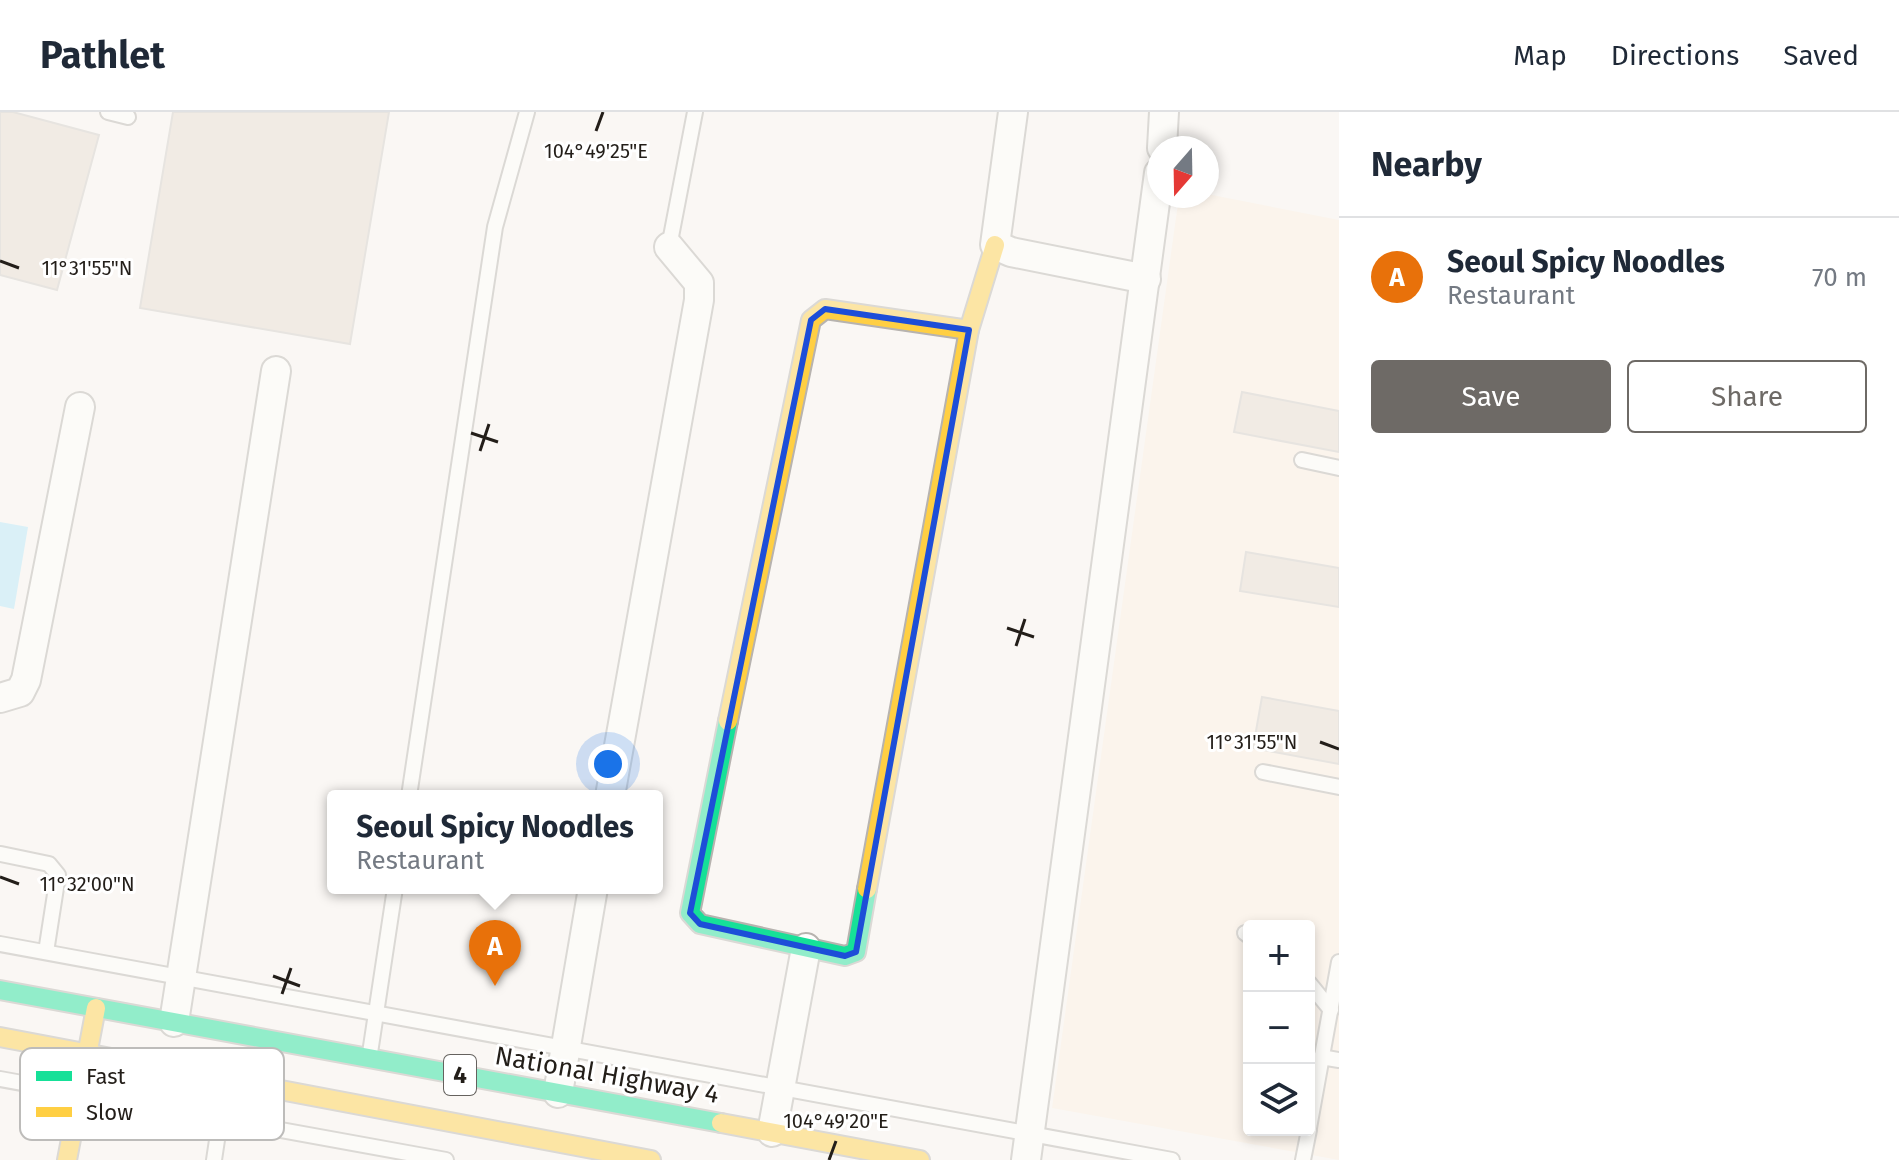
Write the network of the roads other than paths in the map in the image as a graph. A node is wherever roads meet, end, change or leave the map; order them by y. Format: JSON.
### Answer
{"nodes":[{"id":1,"x":108,"y":112,"type":"edge"},
{"id":2,"x":527,"y":112,"type":"edge"},
{"id":3,"x":695,"y":112,"type":"edge"},
{"id":4,"x":1013,"y":112,"type":"edge"},
{"id":5,"x":1164,"y":112,"type":"edge"},
{"id":6,"x":128,"y":117,"type":"dead end"},
{"id":7,"x":1163,"y":136,"type":"edge"},
{"id":8,"x":1155,"y":208,"type":"edge"},
{"id":9,"x":995,"y":245,"type":"junction"},
{"id":10,"x":669,"y":247,"type":"joint"},
{"id":11,"x":1146,"y":279,"type":"junction"},
{"id":12,"x":969,"y":330,"type":"junction"},
{"id":13,"x":276,"y":371,"type":"dead end"},
{"id":14,"x":80,"y":407,"type":"dead end"},
{"id":15,"x":1302,"y":460,"type":"dead end"},
{"id":16,"x":1339,"y":468,"type":"edge"},
{"id":17,"x":0,"y":698,"type":"edge"},
{"id":18,"x":1263,"y":772,"type":"dead end"},
{"id":19,"x":1339,"y":787,"type":"edge"},
{"id":20,"x":410,"y":790,"type":"edge"},
{"id":21,"x":611,"y":790,"type":"edge"},
{"id":22,"x":1,"y":854,"type":"edge"},
{"id":23,"x":394,"y":894,"type":"edge"},
{"id":24,"x":592,"y":894,"type":"edge"},
{"id":25,"x":0,"y":944,"type":"edge"},
{"id":26,"x":806,"y":948,"type":"junction"},
{"id":27,"x":46,"y":952,"type":"junction"},
{"id":28,"x":1339,"y":962,"type":"edge"},
{"id":29,"x":180,"y":977,"type":"junction"},
{"id":30,"x":0,"y":990,"type":"edge"},
{"id":31,"x":1315,"y":990,"type":"edge"},
{"id":32,"x":96,"y":1008,"type":"junction"},
{"id":33,"x":1331,"y":1010,"type":"junction"},
{"id":34,"x":376,"y":1013,"type":"junction"},
{"id":35,"x":174,"y":1022,"type":"junction"},
{"id":36,"x":0,"y":1037,"type":"edge"},
{"id":37,"x":61,"y":1048,"type":"edge"},
{"id":38,"x":90,"y":1048,"type":"edge"},
{"id":39,"x":565,"y":1048,"type":"junction"},
{"id":40,"x":1321,"y":1057,"type":"junction"},
{"id":41,"x":370,"y":1058,"type":"junction"},
{"id":42,"x":1339,"y":1060,"type":"edge"},
{"id":43,"x":0,"y":1079,"type":"edge"},
{"id":44,"x":20,"y":1083,"type":"edge"},
{"id":45,"x":780,"y":1088,"type":"junction"},
{"id":46,"x":284,"y":1090,"type":"edge"},
{"id":47,"x":558,"y":1093,"type":"junction"},
{"id":48,"x":1315,"y":1093,"type":"edge"},
{"id":49,"x":772,"y":1132,"type":"junction"},
{"id":50,"x":284,"y":1133,"type":"edge"},
{"id":51,"x":1308,"y":1136,"type":"edge"},
{"id":52,"x":72,"y":1140,"type":"edge"},
{"id":53,"x":217,"y":1140,"type":"edge"},
{"id":54,"x":1028,"y":1147,"type":"edge"},
{"id":55,"x":382,"y":1153,"type":"edge"},
{"id":56,"x":67,"y":1160,"type":"edge"},
{"id":57,"x":214,"y":1160,"type":"edge"},
{"id":58,"x":446,"y":1160,"type":"edge"},
{"id":59,"x":651,"y":1160,"type":"edge"},
{"id":60,"x":920,"y":1160,"type":"edge"},
{"id":61,"x":1172,"y":1160,"type":"edge"},
{"id":62,"x":1303,"y":1160,"type":"edge"}],
"edges":[{"from":1,"to":6,"type":"lane"},
{"from":2,"to":20,"type":"lane"},
{"from":3,"to":10,"type":"lane"},
{"from":4,"to":9,"type":"street"},
{"from":5,"to":7,"type":"street"},
{"from":8,"to":11,"type":"street"},
{"from":9,"to":11,"type":"street"},
{"from":9,"to":12,"type":"main road"},
{"from":10,"to":21,"type":"street"},
{"from":11,"to":54,"type":"street"},
{"from":12,"to":26,"type":"main road"},
{"from":12,"to":26,"type":"main road"},
{"from":13,"to":29,"type":"street"},
{"from":14,"to":17,"type":"street"},
{"from":15,"to":16,"type":"lane"},
{"from":18,"to":19,"type":"lane"},
{"from":22,"to":27,"type":"lane"},
{"from":23,"to":34,"type":"lane"},
{"from":24,"to":39,"type":"street"},
{"from":25,"to":27,"type":"lane"},
{"from":26,"to":45,"type":"street"},
{"from":27,"to":29,"type":"lane"},
{"from":28,"to":33,"type":"lane"},
{"from":29,"to":34,"type":"lane"},
{"from":29,"to":35,"type":"street"},
{"from":30,"to":32,"type":"main road","name":"National Highway 4","number":"4"},
{"from":31,"to":33,"type":"lane"},
{"from":32,"to":35,"type":"main road","name":"National Highway 4","number":"4"},
{"from":32,"to":38,"type":"main road"},
{"from":33,"to":40,"type":"lane"},
{"from":34,"to":39,"type":"lane"},
{"from":34,"to":41,"type":"lane"},
{"from":35,"to":41,"type":"main road","name":"National Highway 4","number":"4"},
{"from":36,"to":37,"type":"main road","number":"4"},
{"from":39,"to":45,"type":"lane"},
{"from":39,"to":47,"type":"street"},
{"from":40,"to":42,"type":"lane"},
{"from":40,"to":48,"type":"lane"},
{"from":41,"to":47,"type":"main road","name":"National Highway 4","number":"4"},
{"from":43,"to":44,"type":"lane"},
{"from":45,"to":49,"type":"street"},
{"from":45,"to":54,"type":"lane"},
{"from":46,"to":59,"type":"main road","number":"4"},
{"from":47,"to":49,"type":"main road","name":"National Highway 4","number":"4"},
{"from":49,"to":60,"type":"main road","name":"National Highway 4","number":"4"},
{"from":50,"to":55,"type":"lane"},
{"from":51,"to":62,"type":"lane"},
{"from":52,"to":56,"type":"main road"},
{"from":53,"to":57,"type":"lane"},
{"from":54,"to":61,"type":"lane"},
{"from":55,"to":58,"type":"lane"}]}
